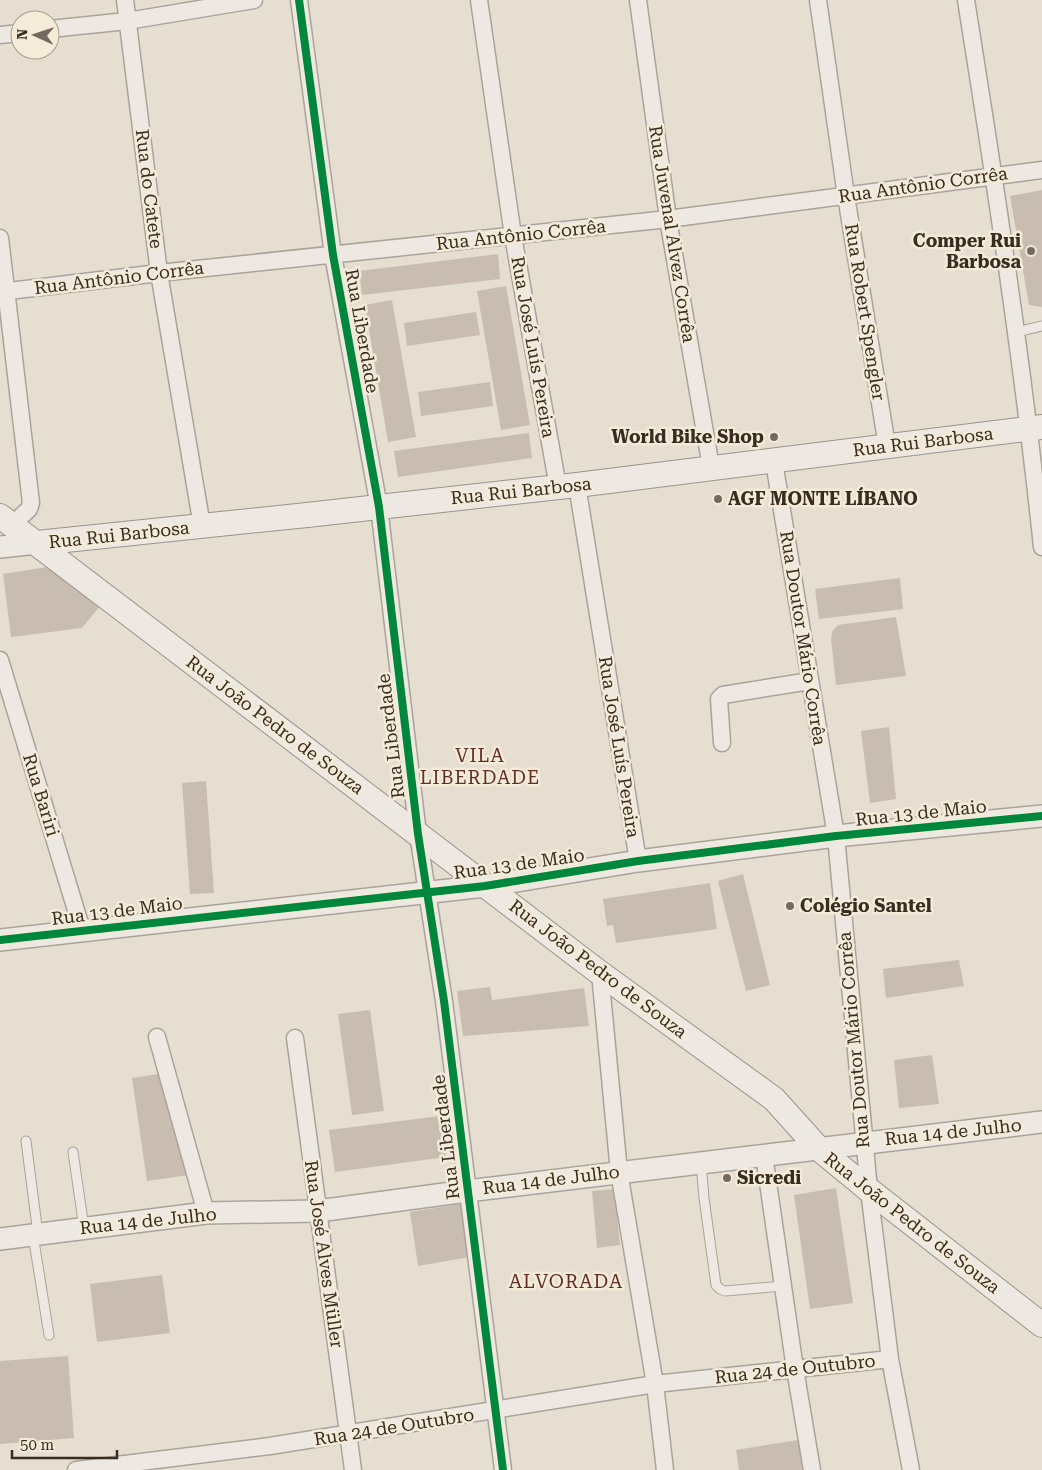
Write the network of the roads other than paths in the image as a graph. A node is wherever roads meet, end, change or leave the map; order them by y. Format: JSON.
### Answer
{"nodes":[{"id":1,"x":125,"y":0,"type":"edge"},
{"id":2,"x":254,"y":0,"type":"edge"},
{"id":3,"x":299,"y":0,"type":"edge"},
{"id":4,"x":478,"y":0,"type":"edge"},
{"id":5,"x":638,"y":0,"type":"edge"},
{"id":6,"x":818,"y":0,"type":"edge"},
{"id":7,"x":966,"y":0,"type":"edge"},
{"id":8,"x":127,"y":21,"type":"junction"},
{"id":9,"x":60,"y":28,"type":"edge"},
{"id":10,"x":1042,"y":170,"type":"edge"},
{"id":11,"x":994,"y":175,"type":"junction"},
{"id":12,"x":846,"y":196,"type":"junction"},
{"id":13,"x":668,"y":219,"type":"junction"},
{"id":14,"x":513,"y":236,"type":"junction"},
{"id":15,"x":0,"y":238,"type":"edge"},
{"id":16,"x":333,"y":255,"type":"junction"},
{"id":17,"x":159,"y":273,"type":"junction"},
{"id":18,"x":4,"y":292,"type":"edge"},
{"id":19,"x":1042,"y":326,"type":"edge"},
{"id":20,"x":1016,"y":332,"type":"junction"},
{"id":21,"x":1036,"y":428,"type":"edge"},
{"id":22,"x":887,"y":446,"type":"junction"},
{"id":23,"x":774,"y":462,"type":"junction"},
{"id":24,"x":711,"y":468,"type":"junction"},
{"id":25,"x":568,"y":486,"type":"junction"},
{"id":26,"x":379,"y":507,"type":"junction"},
{"id":27,"x":6,"y":520,"type":"edge"},
{"id":28,"x":202,"y":526,"type":"junction"},
{"id":29,"x":37,"y":543,"type":"junction"},
{"id":30,"x":0,"y":547,"type":"edge"},
{"id":31,"x":1042,"y":547,"type":"edge"},
{"id":32,"x":0,"y":660,"type":"edge"},
{"id":33,"x":810,"y":681,"type":"junction"},
{"id":34,"x":722,"y":743,"type":"dead end"},
{"id":35,"x":1042,"y":816,"type":"edge"},
{"id":36,"x":418,"y":834,"type":"junction"},
{"id":37,"x":836,"y":836,"type":"junction"},
{"id":38,"x":638,"y":861,"type":"junction"},
{"id":39,"x":485,"y":886,"type":"junction"},
{"id":40,"x":426,"y":891,"type":"junction"},
{"id":41,"x":82,"y":930,"type":"junction"},
{"id":42,"x":0,"y":940,"type":"edge"},
{"id":43,"x":600,"y":973,"type":"junction"},
{"id":44,"x":158,"y":1037,"type":"dead end"},
{"id":45,"x":295,"y":1038,"type":"dead end"},
{"id":46,"x":1042,"y":1122,"type":"edge"},
{"id":47,"x":26,"y":1141,"type":"dead end"},
{"id":48,"x":863,"y":1142,"type":"junction"},
{"id":49,"x":819,"y":1149,"type":"junction"},
{"id":50,"x":73,"y":1152,"type":"dead end"},
{"id":51,"x":764,"y":1155,"type":"junction"},
{"id":52,"x":701,"y":1162,"type":"junction"},
{"id":53,"x":619,"y":1172,"type":"junction"},
{"id":54,"x":869,"y":1190,"type":"junction"},
{"id":55,"x":467,"y":1191,"type":"junction"},
{"id":56,"x":318,"y":1211,"type":"junction"},
{"id":57,"x":206,"y":1213,"type":"junction"},
{"id":58,"x":84,"y":1228,"type":"junction"},
{"id":59,"x":36,"y":1235,"type":"junction"},
{"id":60,"x":0,"y":1239,"type":"edge"},
{"id":61,"x":783,"y":1286,"type":"junction"},
{"id":62,"x":1042,"y":1325,"type":"edge"},
{"id":63,"x":49,"y":1335,"type":"dead end"},
{"id":64,"x":890,"y":1359,"type":"junction"},
{"id":65,"x":795,"y":1369,"type":"junction"},
{"id":66,"x":655,"y":1384,"type":"junction"},
{"id":67,"x":496,"y":1410,"type":"junction"},
{"id":68,"x":348,"y":1434,"type":"junction"},
{"id":69,"x":76,"y":1470,"type":"edge"},
{"id":70,"x":353,"y":1470,"type":"edge"},
{"id":71,"x":503,"y":1470,"type":"edge"},
{"id":72,"x":666,"y":1470,"type":"edge"},
{"id":73,"x":812,"y":1470,"type":"edge"},
{"id":74,"x":911,"y":1470,"type":"edge"}],
"edges":[{"from":1,"to":8,"type":"street","name":"Rua do Catete"},
{"from":2,"to":8,"type":"street"},
{"from":3,"to":16,"type":"street","name":"Rua Liberdade"},
{"from":4,"to":14,"type":"street","name":"Rua José Luís Pereira"},
{"from":5,"to":13,"type":"street","name":"Rua Juvenal Alvez Corrêa"},
{"from":6,"to":12,"type":"street","name":"Rua Robert Spengler"},
{"from":7,"to":11,"type":"street"},
{"from":8,"to":9,"type":"street"},
{"from":8,"to":17,"type":"street","name":"Rua do Catete"},
{"from":10,"to":11,"type":"street","name":"Rua Antônio Corrêa"},
{"from":11,"to":12,"type":"street","name":"Rua Antônio Corrêa"},
{"from":11,"to":20,"type":"street"},
{"from":12,"to":13,"type":"street","name":"Rua Antônio Corrêa"},
{"from":12,"to":22,"type":"street","name":"Rua Robert Spengler"},
{"from":13,"to":14,"type":"street","name":"Rua Antônio Corrêa"},
{"from":13,"to":24,"type":"street","name":"Rua Juvenal Alvez Corrêa"},
{"from":14,"to":16,"type":"street","name":"Rua Antônio Corrêa"},
{"from":14,"to":25,"type":"street","name":"Rua José Luís Pereira"},
{"from":15,"to":18,"type":"street"},
{"from":16,"to":17,"type":"street","name":"Rua Antônio Corrêa"},
{"from":16,"to":26,"type":"street","name":"Rua Liberdade"},
{"from":17,"to":18,"type":"street","name":"Rua Antônio Corrêa"},
{"from":17,"to":28,"type":"street","name":"Rua do Catete"},
{"from":18,"to":27,"type":"street"},
{"from":19,"to":20,"type":"lane"},
{"from":20,"to":21,"type":"street"},
{"from":21,"to":22,"type":"main road","name":"Rua Rui Barbosa"},
{"from":21,"to":31,"type":"street"},
{"from":22,"to":23,"type":"main road","name":"Rua Rui Barbosa"},
{"from":23,"to":24,"type":"main road","name":"Rua Rui Barbosa"},
{"from":23,"to":33,"type":"street","name":"Rua Doutor Mário Corrêa"},
{"from":24,"to":25,"type":"main road","name":"Rua Rui Barbosa"},
{"from":25,"to":26,"type":"main road","name":"Rua Rui Barbosa"},
{"from":25,"to":38,"type":"street","name":"Rua José Luís Pereira"},
{"from":26,"to":28,"type":"main road","name":"Rua Rui Barbosa"},
{"from":26,"to":36,"type":"street","name":"Rua Liberdade"},
{"from":27,"to":29,"type":"main road","name":"Rua João Pedro de Souza"},
{"from":28,"to":29,"type":"main road","name":"Rua Rui Barbosa"},
{"from":29,"to":30,"type":"street","name":"Rua Rui Barbosa"},
{"from":29,"to":36,"type":"main road","name":"Rua João Pedro de Souza"},
{"from":32,"to":41,"type":"street","name":"Rua Bariri"},
{"from":33,"to":34,"type":"street"},
{"from":33,"to":37,"type":"street","name":"Rua Doutor Mário Corrêa"},
{"from":35,"to":37,"type":"street","name":"Rua 13 de Maio"},
{"from":36,"to":39,"type":"main road","name":"Rua João Pedro de Souza"},
{"from":36,"to":40,"type":"street","name":"Rua Liberdade"},
{"from":37,"to":38,"type":"street","name":"Rua 13 de Maio"},
{"from":37,"to":48,"type":"street","name":"Rua Doutor Mário Corrêa"},
{"from":38,"to":39,"type":"street","name":"Rua 13 de Maio"},
{"from":39,"to":40,"type":"street","name":"Rua 13 de Maio"},
{"from":39,"to":43,"type":"main road","name":"Rua João Pedro de Souza"},
{"from":40,"to":41,"type":"street","name":"Rua 13 de Maio"},
{"from":40,"to":55,"type":"street","name":"Rua Liberdade"},
{"from":41,"to":42,"type":"street","name":"Rua 13 de Maio"},
{"from":43,"to":49,"type":"main road","name":"Rua João Pedro de Souza"},
{"from":43,"to":53,"type":"street"},
{"from":44,"to":57,"type":"street"},
{"from":45,"to":56,"type":"street","name":"Rua José Alves Müller"},
{"from":46,"to":48,"type":"street","name":"Rua 14 de Julho"},
{"from":47,"to":59,"type":"lane"},
{"from":48,"to":49,"type":"street","name":"Rua 14 de Julho"},
{"from":48,"to":54,"type":"street","name":"Rua Doutor Mário Corrêa"},
{"from":49,"to":51,"type":"street","name":"Rua 14 de Julho"},
{"from":49,"to":54,"type":"main road","name":"Rua João Pedro de Souza"},
{"from":50,"to":58,"type":"lane"},
{"from":51,"to":52,"type":"street","name":"Rua 14 de Julho"},
{"from":51,"to":61,"type":"street"},
{"from":52,"to":53,"type":"street","name":"Rua 14 de Julho"},
{"from":52,"to":61,"type":"lane"},
{"from":53,"to":55,"type":"street","name":"Rua 14 de Julho"},
{"from":53,"to":66,"type":"street"},
{"from":54,"to":62,"type":"main road","name":"Rua João Pedro de Souza"},
{"from":54,"to":64,"type":"street","name":"Rua Doutor Mário Corrêa"},
{"from":55,"to":56,"type":"street","name":"Rua 14 de Julho"},
{"from":55,"to":67,"type":"street","name":"Rua Liberdade"},
{"from":56,"to":57,"type":"street","name":"Rua 14 de Julho"},
{"from":56,"to":68,"type":"street","name":"Rua José Alves Müller"},
{"from":57,"to":58,"type":"street","name":"Rua 14 de Julho"},
{"from":58,"to":59,"type":"street","name":"Rua 14 de Julho"},
{"from":59,"to":60,"type":"street","name":"Rua 14 de Julho"},
{"from":59,"to":63,"type":"lane"},
{"from":61,"to":65,"type":"street"},
{"from":64,"to":65,"type":"street","name":"Rua 24 de Outubro"},
{"from":64,"to":74,"type":"street","name":"Rua Doutor Mário Corrêa"},
{"from":65,"to":66,"type":"street","name":"Rua 24 de Outubro"},
{"from":65,"to":73,"type":"street"},
{"from":66,"to":67,"type":"street","name":"Rua 24 de Outubro"},
{"from":66,"to":72,"type":"street"},
{"from":67,"to":68,"type":"street","name":"Rua 24 de Outubro"},
{"from":67,"to":71,"type":"street","name":"Rua Liberdade"},
{"from":68,"to":69,"type":"street","name":"Rua 24 de Outubro"},
{"from":68,"to":70,"type":"street","name":"Rua José Alves Müller"}]}
